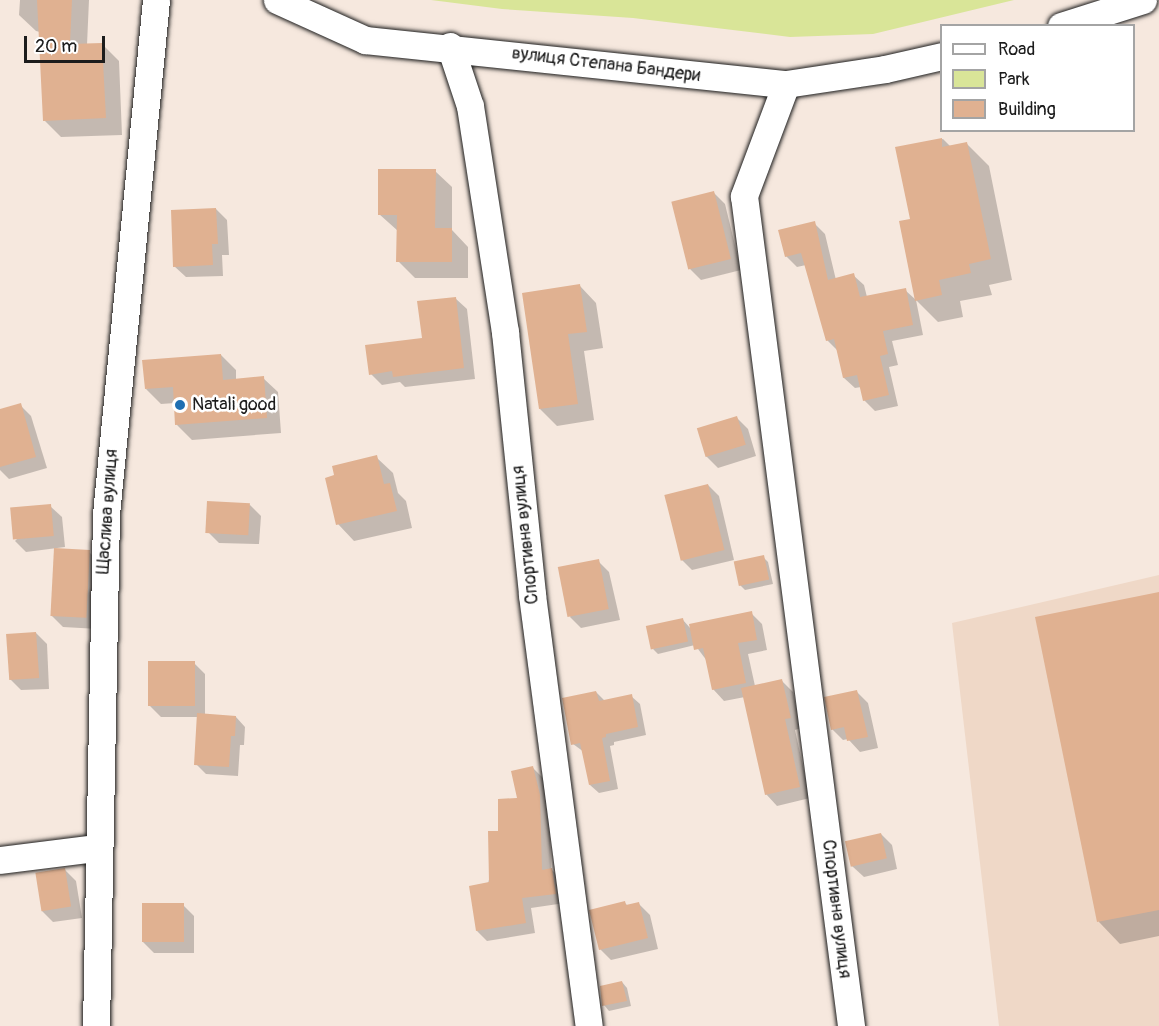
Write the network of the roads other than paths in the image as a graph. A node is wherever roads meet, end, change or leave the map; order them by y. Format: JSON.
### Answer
{"nodes":[{"id":1,"x":156,"y":0,"type":"edge"},
{"id":2,"x":277,"y":0,"type":"edge"},
{"id":3,"x":1143,"y":0,"type":"edge"},
{"id":4,"x":1067,"y":24,"type":"edge"},
{"id":5,"x":450,"y":46,"type":"junction"},
{"id":6,"x":940,"y":56,"type":"edge"},
{"id":7,"x":786,"y":84,"type":"junction"},
{"id":8,"x":97,"y":848,"type":"junction"},
{"id":9,"x":0,"y":860,"type":"edge"},
{"id":10,"x":96,"y":1026,"type":"edge"},
{"id":11,"x":589,"y":1026,"type":"edge"},
{"id":12,"x":851,"y":1026,"type":"edge"}],
"edges":[{"from":1,"to":8,"type":"street","name":"Щаслива вулиця"},
{"from":2,"to":5,"type":"street","name":"вулиця Степана Бандери"},
{"from":3,"to":4,"type":"street"},
{"from":5,"to":7,"type":"street","name":"вулиця Степана Бандери"},
{"from":5,"to":11,"type":"street","name":"Спортивна вулиця"},
{"from":6,"to":7,"type":"street","name":"вулиця Степана Бандери"},
{"from":7,"to":12,"type":"street","name":"Спортивна вулиця"},
{"from":8,"to":9,"type":"street"},
{"from":8,"to":10,"type":"street","name":"Щаслива вулиця"}]}
